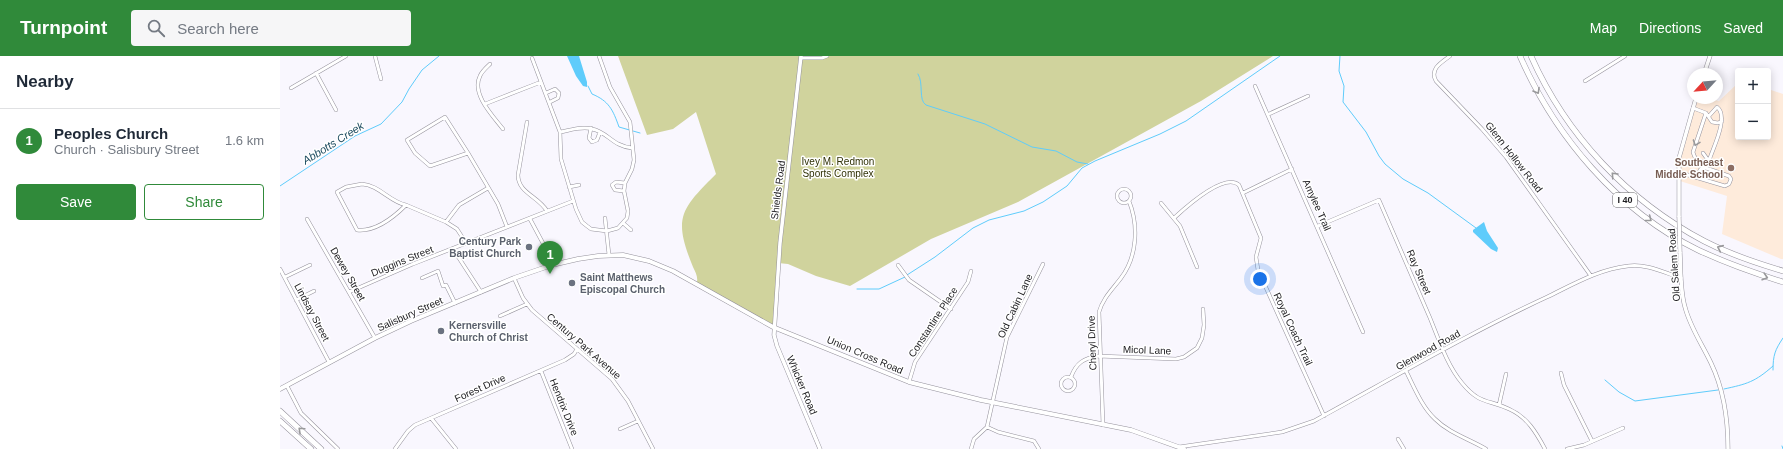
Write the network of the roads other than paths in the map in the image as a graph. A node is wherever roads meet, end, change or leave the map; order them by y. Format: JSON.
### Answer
{"nodes":[{"id":1,"x":346,"y":56,"type":"edge"},
{"id":2,"x":375,"y":56,"type":"edge"},
{"id":3,"x":599,"y":56,"type":"edge"},
{"id":4,"x":827,"y":56,"type":"edge"},
{"id":5,"x":1450,"y":56,"type":"edge"},
{"id":6,"x":1520,"y":56,"type":"edge"},
{"id":7,"x":1531,"y":56,"type":"edge"},
{"id":8,"x":1625,"y":56,"type":"edge"},
{"id":9,"x":1710,"y":56,"type":"edge"},
{"id":10,"x":801,"y":57,"type":"edge"},
{"id":11,"x":532,"y":58,"type":"dead end"},
{"id":12,"x":490,"y":64,"type":"dead end"},
{"id":13,"x":1706,"y":68,"type":"edge"},
{"id":14,"x":316,"y":73,"type":"junction"},
{"id":15,"x":381,"y":79,"type":"dead end"},
{"id":16,"x":1585,"y":81,"type":"dead end"},
{"id":17,"x":541,"y":82,"type":"junction"},
{"id":18,"x":1255,"y":86,"type":"dead end"},
{"id":19,"x":291,"y":88,"type":"dead end"},
{"id":20,"x":546,"y":93,"type":"junction"},
{"id":21,"x":1308,"y":96,"type":"dead end"},
{"id":22,"x":550,"y":102,"type":"junction"},
{"id":23,"x":485,"y":104,"type":"junction"},
{"id":24,"x":1694,"y":104,"type":"edge"},
{"id":25,"x":1693,"y":108,"type":"junction"},
{"id":26,"x":336,"y":110,"type":"dead end"},
{"id":27,"x":1269,"y":114,"type":"junction"},
{"id":28,"x":1708,"y":114,"type":"junction"},
{"id":29,"x":1722,"y":121,"type":"junction"},
{"id":30,"x":527,"y":122,"type":"dead end"},
{"id":31,"x":591,"y":128,"type":"junction"},
{"id":32,"x":502,"y":129,"type":"dead end"},
{"id":33,"x":560,"y":132,"type":"junction"},
{"id":34,"x":600,"y":132,"type":"junction"},
{"id":35,"x":632,"y":148,"type":"junction"},
{"id":36,"x":468,"y":153,"type":"junction"},
{"id":37,"x":1703,"y":153,"type":"dead end"},
{"id":38,"x":1708,"y":160,"type":"junction"},
{"id":39,"x":1292,"y":169,"type":"junction"},
{"id":40,"x":1678,"y":172,"type":"junction"},
{"id":41,"x":1697,"y":177,"type":"junction"},
{"id":42,"x":625,"y":183,"type":"junction"},
{"id":43,"x":579,"y":185,"type":"dead end"},
{"id":44,"x":569,"y":187,"type":"junction"},
{"id":45,"x":488,"y":188,"type":"junction"},
{"id":46,"x":624,"y":191,"type":"junction"},
{"id":47,"x":1243,"y":193,"type":"junction"},
{"id":48,"x":573,"y":201,"type":"junction"},
{"id":49,"x":1129,"y":201,"type":"junction"},
{"id":50,"x":1161,"y":203,"type":"dead end"},
{"id":51,"x":406,"y":205,"type":"junction"},
{"id":52,"x":547,"y":211,"type":"junction"},
{"id":53,"x":530,"y":218,"type":"junction"},
{"id":54,"x":605,"y":218,"type":"dead end"},
{"id":55,"x":1174,"y":218,"type":"junction"},
{"id":56,"x":307,"y":219,"type":"dead end"},
{"id":57,"x":446,"y":222,"type":"junction"},
{"id":58,"x":623,"y":223,"type":"junction"},
{"id":59,"x":1318,"y":226,"type":"junction"},
{"id":60,"x":507,"y":227,"type":"junction"},
{"id":61,"x":631,"y":230,"type":"dead end"},
{"id":62,"x":607,"y":231,"type":"junction"},
{"id":63,"x":466,"y":244,"type":"junction"},
{"id":64,"x":455,"y":252,"type":"dead end"},
{"id":65,"x":609,"y":255,"type":"junction"},
{"id":66,"x":1043,"y":264,"type":"dead end"},
{"id":67,"x":310,"y":265,"type":"dead end"},
{"id":68,"x":552,"y":265,"type":"junction"},
{"id":69,"x":898,"y":265,"type":"dead end"},
{"id":70,"x":1197,"y":267,"type":"dead end"},
{"id":71,"x":280,"y":269,"type":"edge"},
{"id":72,"x":971,"y":271,"type":"dead end"},
{"id":73,"x":1783,"y":271,"type":"edge"},
{"id":74,"x":1591,"y":276,"type":"junction"},
{"id":75,"x":284,"y":277,"type":"junction"},
{"id":76,"x":422,"y":278,"type":"dead end"},
{"id":77,"x":514,"y":278,"type":"junction"},
{"id":78,"x":1681,"y":278,"type":"junction"},
{"id":79,"x":1783,"y":282,"type":"edge"},
{"id":80,"x":314,"y":290,"type":"dead end"},
{"id":81,"x":349,"y":292,"type":"junction"},
{"id":82,"x":481,"y":292,"type":"junction"},
{"id":83,"x":296,"y":300,"type":"junction"},
{"id":84,"x":455,"y":303,"type":"junction"},
{"id":85,"x":527,"y":304,"type":"junction"},
{"id":86,"x":951,"y":309,"type":"junction"},
{"id":87,"x":1202,"y":309,"type":"dead end"},
{"id":88,"x":500,"y":316,"type":"dead end"},
{"id":89,"x":773,"y":327,"type":"junction"},
{"id":90,"x":1364,"y":332,"type":"dead end"},
{"id":91,"x":375,"y":338,"type":"junction"},
{"id":92,"x":577,"y":349,"type":"junction"},
{"id":93,"x":1444,"y":350,"type":"junction"},
{"id":94,"x":1100,"y":356,"type":"junction"},
{"id":95,"x":329,"y":362,"type":"junction"},
{"id":96,"x":541,"y":371,"type":"junction"},
{"id":97,"x":1406,"y":371,"type":"junction"},
{"id":98,"x":1562,"y":373,"type":"dead end"},
{"id":99,"x":1506,"y":374,"type":"dead end"},
{"id":100,"x":1071,"y":377,"type":"junction"},
{"id":101,"x":909,"y":382,"type":"junction"},
{"id":102,"x":287,"y":386,"type":"junction"},
{"id":103,"x":280,"y":389,"type":"edge"},
{"id":104,"x":992,"y":402,"type":"junction"},
{"id":105,"x":1500,"y":405,"type":"junction"},
{"id":106,"x":280,"y":411,"type":"edge"},
{"id":107,"x":1324,"y":416,"type":"junction"},
{"id":108,"x":431,"y":418,"type":"junction"},
{"id":109,"x":280,"y":421,"type":"edge"},
{"id":110,"x":638,"y":421,"type":"junction"},
{"id":111,"x":1103,"y":424,"type":"junction"},
{"id":112,"x":987,"y":427,"type":"junction"},
{"id":113,"x":1623,"y":428,"type":"dead end"},
{"id":114,"x":620,"y":429,"type":"dead end"},
{"id":115,"x":1398,"y":439,"type":"dead end"},
{"id":116,"x":1592,"y":441,"type":"junction"},
{"id":117,"x":1179,"y":448,"type":"edge"},
{"id":118,"x":310,"y":449,"type":"edge"},
{"id":119,"x":321,"y":449,"type":"edge"},
{"id":120,"x":338,"y":449,"type":"edge"},
{"id":121,"x":395,"y":449,"type":"edge"},
{"id":122,"x":456,"y":449,"type":"edge"},
{"id":123,"x":572,"y":449,"type":"edge"},
{"id":124,"x":653,"y":449,"type":"edge"},
{"id":125,"x":820,"y":449,"type":"edge"},
{"id":126,"x":971,"y":449,"type":"edge"},
{"id":127,"x":1039,"y":449,"type":"edge"},
{"id":128,"x":1184,"y":449,"type":"edge"},
{"id":129,"x":1404,"y":449,"type":"edge"},
{"id":130,"x":1486,"y":449,"type":"edge"},
{"id":131,"x":1545,"y":449,"type":"edge"},
{"id":132,"x":1567,"y":449,"type":"edge"},
{"id":133,"x":1728,"y":449,"type":"edge"}],
"edges":[{"from":1,"to":14,"type":"street"},
{"from":2,"to":15,"type":"street"},
{"from":3,"to":35,"type":"street"},
{"from":4,"to":10,"type":"street"},
{"from":5,"to":74,"type":"street","name":"Glenn Hollow Road"},
{"from":6,"to":79,"type":"highway","number":"I 40","one_way":true},
{"from":73,"to":7,"type":"highway","number":"I 40","one_way":true},
{"from":8,"to":16,"type":"street"},
{"from":9,"to":13,"type":"street"},
{"from":10,"to":89,"type":"street","name":"Shields Road"},
{"from":11,"to":17,"type":"street"},
{"from":12,"to":23,"type":"street"},
{"from":14,"to":19,"type":"street"},
{"from":14,"to":26,"type":"street"},
{"from":17,"to":20,"type":"street"},
{"from":17,"to":23,"type":"street"},
{"from":18,"to":27,"type":"street","name":"Amylee Trail"},
{"from":20,"to":22,"type":"street"},
{"from":20,"to":22,"type":"street"},
{"from":21,"to":27,"type":"street"},
{"from":22,"to":33,"type":"street"},
{"from":23,"to":32,"type":"street"},
{"from":24,"to":25,"type":"street","name":"Old Salem Road"},
{"from":25,"to":28,"type":"street"},
{"from":25,"to":40,"type":"street","name":"Old Salem Road"},
{"from":27,"to":39,"type":"street","name":"Amylee Trail"},
{"from":28,"to":29,"type":"street"},
{"from":28,"to":29,"type":"street"},
{"from":28,"to":38,"type":"street","one_way":true},
{"from":29,"to":38,"type":"street"},
{"from":30,"to":52,"type":"street"},
{"from":31,"to":33,"type":"street"},
{"from":31,"to":34,"type":"street"},
{"from":31,"to":34,"type":"street"},
{"from":33,"to":44,"type":"street"},
{"from":34,"to":35,"type":"street"},
{"from":35,"to":42,"type":"street"},
{"from":36,"to":36,"type":"street"},
{"from":36,"to":45,"type":"street"},
{"from":37,"to":38,"type":"street"},
{"from":39,"to":47,"type":"street"},
{"from":39,"to":59,"type":"street","name":"Amylee Trail"},
{"from":40,"to":41,"type":"street"},
{"from":40,"to":78,"type":"street","name":"Old Salem Road","bridge":true},
{"from":41,"to":41,"type":"street"},
{"from":42,"to":46,"type":"street"},
{"from":42,"to":46,"type":"street"},
{"from":43,"to":44,"type":"street"},
{"from":44,"to":48,"type":"street"},
{"from":45,"to":57,"type":"street"},
{"from":45,"to":60,"type":"street"},
{"from":46,"to":58,"type":"street"},
{"from":47,"to":55,"type":"street"},
{"from":47,"to":107,"type":"street","name":"Royal Coach Trail"},
{"from":48,"to":52,"type":"street","name":"Duggins Street"},
{"from":48,"to":62,"type":"street"},
{"from":49,"to":49,"type":"street"},
{"from":49,"to":94,"type":"street","name":"Cheryl Drive"},
{"from":50,"to":55,"type":"street"},
{"from":51,"to":51,"type":"street"},
{"from":51,"to":57,"type":"street"},
{"from":52,"to":53,"type":"street","name":"Duggins Street"},
{"from":53,"to":60,"type":"street","name":"Duggins Street"},
{"from":53,"to":68,"type":"street"},
{"from":54,"to":62,"type":"street"},
{"from":55,"to":70,"type":"street"},
{"from":56,"to":81,"type":"street","name":"Dewey Street"},
{"from":57,"to":63,"type":"street"},
{"from":58,"to":61,"type":"street"},
{"from":58,"to":62,"type":"street"},
{"from":59,"to":90,"type":"street","name":"Amylee Trail"},
{"from":59,"to":93,"type":"street","name":"Ray Street"},
{"from":60,"to":63,"type":"street","name":"Duggins Street"},
{"from":62,"to":65,"type":"street"},
{"from":63,"to":81,"type":"street","name":"Duggins Street"},
{"from":64,"to":82,"type":"street"},
{"from":65,"to":68,"type":"main road","name":"Union Cross Road"},
{"from":65,"to":89,"type":"main road","name":"Union Cross Road"},
{"from":66,"to":104,"type":"street","name":"Old Cabin Lane"},
{"from":67,"to":75,"type":"street"},
{"from":68,"to":77,"type":"main road","name":"Salisbury Street"},
{"from":69,"to":86,"type":"street"},
{"from":71,"to":75,"type":"street","name":"Lindsay Street"},
{"from":72,"to":86,"type":"street","name":"Constantine Place"},
{"from":74,"to":78,"type":"street","name":"Glenwood Road"},
{"from":74,"to":93,"type":"street","name":"Glenwood Road"},
{"from":75,"to":83,"type":"street","name":"Lindsay Street"},
{"from":76,"to":84,"type":"street"},
{"from":77,"to":82,"type":"main road","name":"Salisbury Street"},
{"from":77,"to":85,"type":"street","name":"Century Park Avenue"},
{"from":78,"to":133,"type":"street","name":"Old Salem Road"},
{"from":80,"to":83,"type":"street"},
{"from":81,"to":91,"type":"street","name":"Dewey Street"},
{"from":82,"to":84,"type":"main road","name":"Salisbury Street"},
{"from":83,"to":95,"type":"street","name":"Lindsay Street"},
{"from":84,"to":91,"type":"main road","name":"Salisbury Street"},
{"from":85,"to":88,"type":"street"},
{"from":85,"to":92,"type":"street","name":"Century Park Avenue"},
{"from":86,"to":101,"type":"street","name":"Constantine Place"},
{"from":87,"to":94,"type":"street","name":"Micol Lane"},
{"from":89,"to":101,"type":"main road","name":"Union Cross Road"},
{"from":89,"to":125,"type":"street","name":"Whicker Road"},
{"from":91,"to":95,"type":"main road","name":"Salisbury Street"},
{"from":92,"to":96,"type":"street","name":"Forest Drive"},
{"from":92,"to":110,"type":"street","name":"Century Park Avenue"},
{"from":93,"to":97,"type":"street","name":"Glenwood Road"},
{"from":93,"to":105,"type":"street","name":"Ray Street"},
{"from":94,"to":100,"type":"street","name":"Micol Lane"},
{"from":94,"to":111,"type":"street","name":"Cheryl Drive"},
{"from":95,"to":102,"type":"main road","name":"Salisbury Street"},
{"from":96,"to":108,"type":"street","name":"Forest Drive"},
{"from":96,"to":123,"type":"street","name":"Hendrix Drive"},
{"from":97,"to":107,"type":"street","name":"Glenwood Road"},
{"from":97,"to":130,"type":"street"},
{"from":98,"to":116,"type":"street"},
{"from":99,"to":105,"type":"street"},
{"from":100,"to":100,"type":"street"},
{"from":101,"to":104,"type":"main road","name":"Union Cross Road"},
{"from":102,"to":103,"type":"main road","name":"Salisbury Street"},
{"from":102,"to":120,"type":"street"},
{"from":104,"to":111,"type":"main road","name":"Union Cross Road"},
{"from":104,"to":112,"type":"street","name":"Old Cabin Lane"},
{"from":105,"to":131,"type":"street","name":"Ray Street"},
{"from":119,"to":106,"type":"highway","one_way":true},
{"from":107,"to":117,"type":"street","name":"Glenwood Road"},
{"from":108,"to":121,"type":"street","name":"Forest Drive"},
{"from":108,"to":122,"type":"street"},
{"from":109,"to":118,"type":"highway"},
{"from":110,"to":114,"type":"street"},
{"from":110,"to":124,"type":"street","name":"Century Park Avenue"},
{"from":111,"to":117,"type":"main road","name":"Union Cross Road"},
{"from":112,"to":126,"type":"street"},
{"from":112,"to":127,"type":"street"},
{"from":113,"to":116,"type":"street"},
{"from":115,"to":129,"type":"street"},
{"from":116,"to":132,"type":"street"},
{"from":117,"to":128,"type":"main road","name":"Union Cross Road"}]}
